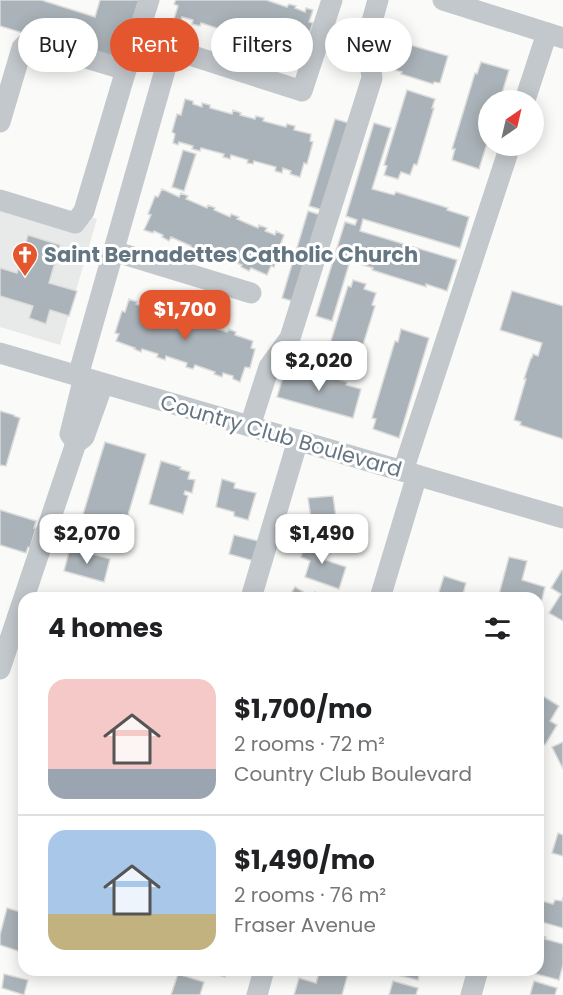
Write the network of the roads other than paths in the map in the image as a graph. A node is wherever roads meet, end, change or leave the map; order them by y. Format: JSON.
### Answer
{"nodes":[{"id":1,"x":150,"y":0,"type":"edge"},
{"id":2,"x":332,"y":0,"type":"edge"},
{"id":3,"x":378,"y":0,"type":"edge"},
{"id":4,"x":443,"y":0,"type":"edge"},
{"id":5,"x":144,"y":18,"type":"edge"},
{"id":6,"x":555,"y":36,"type":"edge"},
{"id":7,"x":110,"y":65,"type":"edge"},
{"id":8,"x":125,"y":72,"type":"edge"},
{"id":9,"x":530,"y":90,"type":"edge"},
{"id":10,"x":0,"y":122,"type":"edge"},
{"id":11,"x":507,"y":156,"type":"edge"},
{"id":12,"x":0,"y":200,"type":"edge"},
{"id":13,"x":113,"y":251,"type":"junction"},
{"id":14,"x":251,"y":293,"type":"dead end"},
{"id":15,"x":0,"y":353,"type":"edge"},
{"id":16,"x":88,"y":379,"type":"junction"},
{"id":17,"x":250,"y":426,"type":"junction"},
{"id":18,"x":298,"y":440,"type":"junction"},
{"id":19,"x":410,"y":473,"type":"junction"},
{"id":20,"x":563,"y":518,"type":"edge"},
{"id":21,"x":26,"y":592,"type":"edge"},
{"id":22,"x":253,"y":592,"type":"edge"},
{"id":23,"x":381,"y":592,"type":"edge"},
{"id":24,"x":18,"y":615,"type":"edge"},
{"id":25,"x":0,"y":669,"type":"edge"},
{"id":26,"x":262,"y":976,"type":"edge"},
{"id":27,"x":476,"y":976,"type":"edge"},
{"id":28,"x":257,"y":995,"type":"edge"},
{"id":29,"x":471,"y":995,"type":"edge"}],
"edges":[{"from":1,"to":5,"type":"street"},
{"from":2,"to":13,"type":"street"},
{"from":3,"to":17,"type":"street"},
{"from":4,"to":6,"type":"street"},
{"from":6,"to":9,"type":"street"},
{"from":7,"to":10,"type":"street"},
{"from":8,"to":12,"type":"street"},
{"from":11,"to":19,"type":"street"},
{"from":13,"to":14,"type":"street"},
{"from":13,"to":16,"type":"street"},
{"from":15,"to":16,"type":"street","name":"Country Club Boulevard"},
{"from":16,"to":17,"type":"street","name":"Country Club Boulevard"},
{"from":16,"to":21,"type":"street"},
{"from":17,"to":18,"type":"street","name":"Country Club Boulevard"},
{"from":18,"to":19,"type":"street","name":"Country Club Boulevard"},
{"from":18,"to":22,"type":"street"},
{"from":19,"to":20,"type":"street","name":"Country Club Boulevard"},
{"from":19,"to":23,"type":"street"},
{"from":24,"to":25,"type":"street"},
{"from":26,"to":28,"type":"street"},
{"from":27,"to":29,"type":"street"}]}
